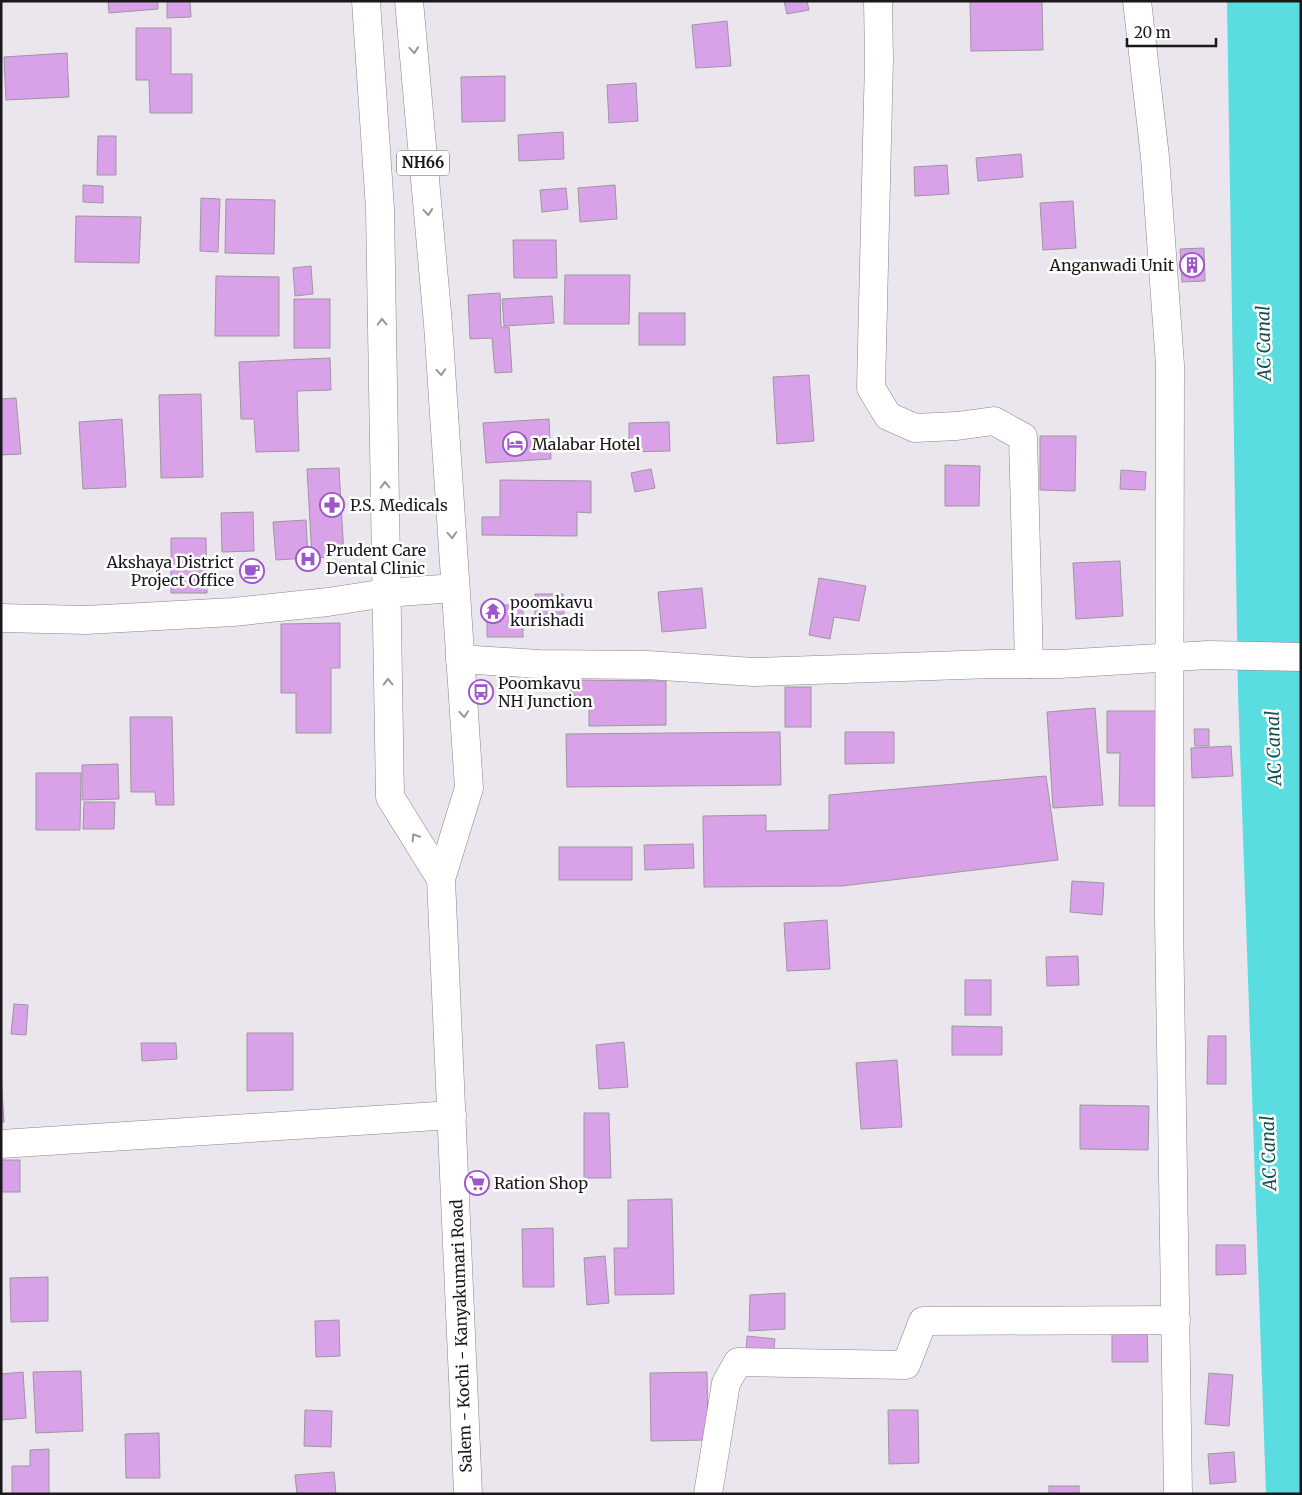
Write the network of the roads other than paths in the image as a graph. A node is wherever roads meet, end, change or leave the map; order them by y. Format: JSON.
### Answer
{"nodes":[{"id":1,"x":366,"y":1,"type":"edge"},
{"id":2,"x":410,"y":1,"type":"edge"},
{"id":3,"x":878,"y":1,"type":"edge"},
{"id":4,"x":1136,"y":1,"type":"edge"},
{"id":5,"x":455,"y":588,"type":"junction"},
{"id":6,"x":386,"y":593,"type":"junction"},
{"id":7,"x":1,"y":618,"type":"edge"},
{"id":8,"x":1170,"y":656,"type":"junction"},
{"id":9,"x":1301,"y":657,"type":"edge"},
{"id":10,"x":460,"y":659,"type":"junction"},
{"id":11,"x":1029,"y":664,"type":"junction"},
{"id":12,"x":441,"y":879,"type":"junction"},
{"id":13,"x":452,"y":1115,"type":"junction"},
{"id":14,"x":1,"y":1144,"type":"edge"},
{"id":15,"x":1176,"y":1320,"type":"junction"},
{"id":16,"x":468,"y":1494,"type":"edge"},
{"id":17,"x":708,"y":1494,"type":"edge"},
{"id":18,"x":1178,"y":1494,"type":"edge"}],
"edges":[{"from":6,"to":1,"type":"main road","one_way":true},
{"from":2,"to":5,"type":"main road","number":"NH66","one_way":true},
{"from":3,"to":11,"type":"main road"},
{"from":4,"to":8,"type":"main road"},
{"from":5,"to":6,"type":"main road"},
{"from":5,"to":10,"type":"main road"},
{"from":6,"to":7,"type":"main road"},
{"from":12,"to":6,"type":"main road","one_way":true},
{"from":8,"to":9,"type":"main road"},
{"from":8,"to":11,"type":"main road"},
{"from":8,"to":15,"type":"main road"},
{"from":10,"to":11,"type":"main road"},
{"from":10,"to":12,"type":"main road","one_way":true},
{"from":12,"to":13,"type":"main road","name":"Salem - Kochi - Kanyakumari Road"},
{"from":13,"to":14,"type":"main road"},
{"from":13,"to":16,"type":"main road","name":"Salem - Kochi - Kanyakumari Road"},
{"from":15,"to":17,"type":"main road"},
{"from":15,"to":18,"type":"main road"}]}
